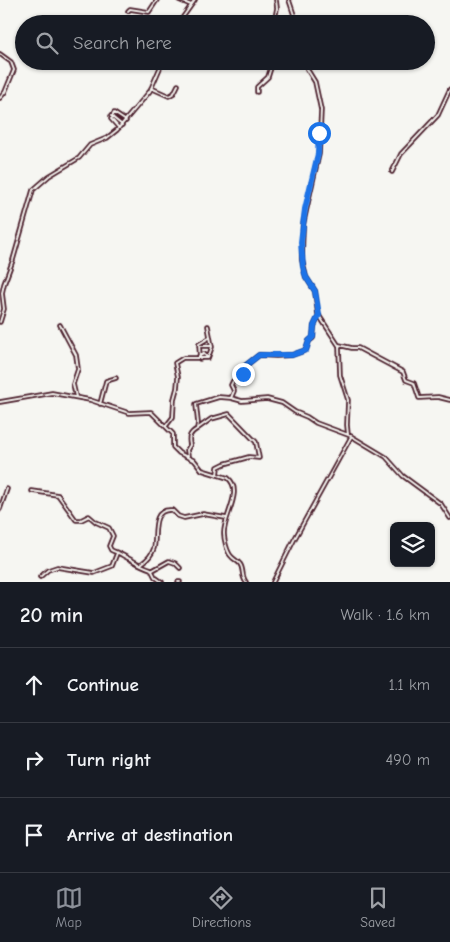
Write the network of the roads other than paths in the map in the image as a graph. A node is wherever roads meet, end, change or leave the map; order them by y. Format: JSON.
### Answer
{"nodes":[{"id":1,"x":157,"y":0,"type":"edge"},
{"id":2,"x":179,"y":0,"type":"edge"},
{"id":3,"x":195,"y":0,"type":"edge"},
{"id":4,"x":276,"y":0,"type":"edge"},
{"id":5,"x":289,"y":0,"type":"edge"},
{"id":6,"x":191,"y":5,"type":"junction"},
{"id":7,"x":128,"y":11,"type":"dead end"},
{"id":8,"x":184,"y":15,"type":"edge"},
{"id":9,"x":275,"y":15,"type":"edge"},
{"id":10,"x":294,"y":15,"type":"edge"},
{"id":11,"x":0,"y":54,"type":"edge"},
{"id":12,"x":159,"y":70,"type":"edge"},
{"id":13,"x":271,"y":70,"type":"edge"},
{"id":14,"x":308,"y":70,"type":"edge"},
{"id":15,"x":178,"y":85,"type":"dead end"},
{"id":16,"x":152,"y":88,"type":"junction"},
{"id":17,"x":450,"y":89,"type":"edge"},
{"id":18,"x":257,"y":92,"type":"dead end"},
{"id":19,"x":0,"y":98,"type":"edge"},
{"id":20,"x":111,"y":116,"type":"junction"},
{"id":21,"x":126,"y":121,"type":"junction"},
{"id":22,"x":122,"y":125,"type":"junction"},
{"id":23,"x":119,"y":128,"type":"junction"},
{"id":24,"x":392,"y":172,"type":"dead end"},
{"id":25,"x":319,"y":315,"type":"junction"},
{"id":26,"x":0,"y":322,"type":"edge"},
{"id":27,"x":60,"y":325,"type":"dead end"},
{"id":28,"x":208,"y":326,"type":"dead end"},
{"id":29,"x":210,"y":337,"type":"junction"},
{"id":30,"x":339,"y":345,"type":"junction"},
{"id":31,"x":199,"y":346,"type":"junction"},
{"id":32,"x":212,"y":346,"type":"junction"},
{"id":33,"x":200,"y":357,"type":"junction"},
{"id":34,"x":208,"y":358,"type":"junction"},
{"id":35,"x":116,"y":378,"type":"dead end"},
{"id":36,"x":76,"y":397,"type":"junction"},
{"id":37,"x":231,"y":398,"type":"junction"},
{"id":38,"x":450,"y":400,"type":"edge"},
{"id":39,"x":0,"y":402,"type":"edge"},
{"id":40,"x":100,"y":404,"type":"junction"},
{"id":41,"x":166,"y":426,"type":"junction"},
{"id":42,"x":197,"y":429,"type":"junction"},
{"id":43,"x":348,"y":435,"type":"junction"},
{"id":44,"x":351,"y":436,"type":"junction"},
{"id":45,"x":188,"y":456,"type":"junction"},
{"id":46,"x":217,"y":475,"type":"junction"},
{"id":47,"x":7,"y":490,"type":"dead end"},
{"id":48,"x":32,"y":491,"type":"dead end"},
{"id":49,"x":0,"y":509,"type":"edge"},
{"id":50,"x":450,"y":518,"type":"edge"},
{"id":51,"x":227,"y":519,"type":"junction"},
{"id":52,"x":117,"y":553,"type":"junction"},
{"id":53,"x":141,"y":564,"type":"junction"},
{"id":54,"x":180,"y":568,"type":"dead end"},
{"id":55,"x":153,"y":570,"type":"junction"},
{"id":56,"x":40,"y":577,"type":"dead end"},
{"id":57,"x":162,"y":582,"type":"edge"},
{"id":58,"x":244,"y":582,"type":"edge"},
{"id":59,"x":273,"y":582,"type":"edge"}],
"edges":[{"from":1,"to":7,"type":"street"},
{"from":2,"to":6,"type":"street"},
{"from":3,"to":6,"type":"street"},
{"from":4,"to":9,"type":"street"},
{"from":5,"to":10,"type":"street"},
{"from":6,"to":8,"type":"street"},
{"from":11,"to":19,"type":"street"},
{"from":12,"to":16,"type":"street"},
{"from":13,"to":18,"type":"street"},
{"from":14,"to":25,"type":"street"},
{"from":15,"to":16,"type":"street"},
{"from":16,"to":21,"type":"street"},
{"from":17,"to":24,"type":"street"},
{"from":20,"to":21,"type":"street"},
{"from":20,"to":22,"type":"street"},
{"from":20,"to":23,"type":"street"},
{"from":21,"to":22,"type":"street"},
{"from":22,"to":23,"type":"street"},
{"from":23,"to":26,"type":"street"},
{"from":25,"to":30,"type":"street"},
{"from":25,"to":37,"type":"street"},
{"from":27,"to":36,"type":"street"},
{"from":28,"to":29,"type":"street"},
{"from":29,"to":31,"type":"street"},
{"from":29,"to":32,"type":"street"},
{"from":30,"to":38,"type":"street"},
{"from":30,"to":43,"type":"street"},
{"from":31,"to":32,"type":"street"},
{"from":31,"to":33,"type":"street"},
{"from":32,"to":34,"type":"street"},
{"from":33,"to":34,"type":"street"},
{"from":33,"to":34,"type":"street"},
{"from":33,"to":41,"type":"street"},
{"from":35,"to":40,"type":"street"},
{"from":36,"to":39,"type":"street"},
{"from":36,"to":40,"type":"street"},
{"from":37,"to":42,"type":"street"},
{"from":37,"to":43,"type":"street"},
{"from":40,"to":41,"type":"street"},
{"from":41,"to":45,"type":"street"},
{"from":42,"to":45,"type":"street"},
{"from":42,"to":46,"type":"street"},
{"from":43,"to":44,"type":"street"},
{"from":44,"to":50,"type":"street"},
{"from":44,"to":59,"type":"street"},
{"from":45,"to":46,"type":"street"},
{"from":46,"to":51,"type":"street"},
{"from":47,"to":49,"type":"street"},
{"from":48,"to":52,"type":"street"},
{"from":51,"to":53,"type":"street"},
{"from":51,"to":58,"type":"street"},
{"from":52,"to":53,"type":"street"},
{"from":52,"to":56,"type":"street"},
{"from":53,"to":55,"type":"street"},
{"from":54,"to":55,"type":"street"},
{"from":55,"to":57,"type":"street"}]}
